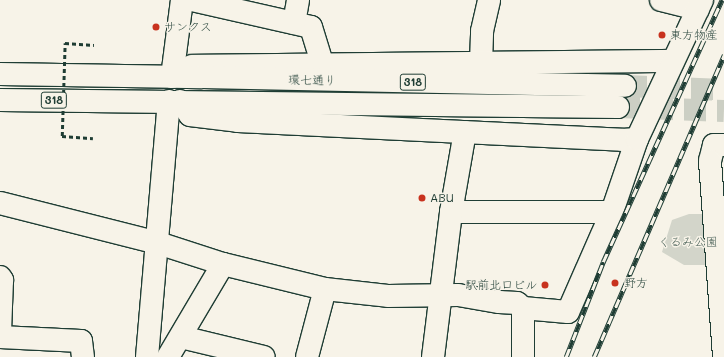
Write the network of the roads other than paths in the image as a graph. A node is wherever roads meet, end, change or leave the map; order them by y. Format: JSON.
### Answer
{"nodes":[{"id":1,"x":182,"y":0,"type":"edge"},
{"id":2,"x":192,"y":0,"type":"edge"},
{"id":3,"x":298,"y":0,"type":"edge"},
{"id":4,"x":489,"y":0,"type":"edge"},
{"id":5,"x":661,"y":0,"type":"edge"},
{"id":6,"x":700,"y":4,"type":"edge"},
{"id":7,"x":294,"y":23,"type":"junction"},
{"id":8,"x":0,"y":61,"type":"edge"},
{"id":9,"x":673,"y":61,"type":"junction"},
{"id":10,"x":481,"y":63,"type":"junction"},
{"id":11,"x":323,"y":66,"type":"junction"},
{"id":12,"x":0,"y":74,"type":"edge"},
{"id":13,"x":109,"y":76,"type":"junction"},
{"id":14,"x":178,"y":77,"type":"junction"},
{"id":15,"x":625,"y":86,"type":"tunnel mouth"},
{"id":16,"x":0,"y":100,"type":"edge"},
{"id":17,"x":109,"y":101,"type":"junction"},
{"id":18,"x":175,"y":101,"type":"junction"},
{"id":19,"x":618,"y":107,"type":"tunnel mouth"},
{"id":20,"x":0,"y":115,"type":"edge"},
{"id":21,"x":465,"y":132,"type":"junction"},
{"id":22,"x":637,"y":139,"type":"junction"},
{"id":23,"x":719,"y":145,"type":"edge"},
{"id":24,"x":0,"y":204,"type":"edge"},
{"id":25,"x":451,"y":212,"type":"junction"},
{"id":26,"x":612,"y":212,"type":"junction"},
{"id":27,"x":718,"y":214,"type":"edge"},
{"id":28,"x":158,"y":243,"type":"junction"},
{"id":29,"x":223,"y":264,"type":"junction"},
{"id":30,"x":0,"y":277,"type":"edge"},
{"id":31,"x":325,"y":289,"type":"junction"},
{"id":32,"x":440,"y":296,"type":"junction"},
{"id":33,"x":523,"y":308,"type":"junction"},
{"id":34,"x":0,"y":332,"type":"edge"},
{"id":35,"x":181,"y":336,"type":"junction"},
{"id":36,"x":0,"y":337,"type":"edge"},
{"id":37,"x":83,"y":357,"type":"edge"},
{"id":38,"x":147,"y":357,"type":"edge"},
{"id":39,"x":168,"y":357,"type":"edge"},
{"id":40,"x":264,"y":357,"type":"edge"},
{"id":41,"x":307,"y":357,"type":"edge"},
{"id":42,"x":433,"y":357,"type":"edge"},
{"id":43,"x":523,"y":357,"type":"edge"},
{"id":44,"x":724,"y":357,"type":"edge"}],
"edges":[{"from":1,"to":14,"type":"street"},
{"from":2,"to":7,"type":"street"},
{"from":3,"to":7,"type":"street"},
{"from":4,"to":10,"type":"street"},
{"from":5,"to":6,"type":"street"},
{"from":6,"to":9,"type":"street"},
{"from":7,"to":11,"type":"street"},
{"from":8,"to":13,"type":"street"},
{"from":9,"to":10,"type":"street"},
{"from":9,"to":22,"type":"street"},
{"from":10,"to":11,"type":"street"},
{"from":11,"to":14,"type":"street"},
{"from":12,"to":13,"type":"street","name":"環七通り","number":"318"},
{"from":13,"to":14,"type":"street","name":"環七通り","number":"318"},
{"from":14,"to":15,"type":"street","name":"環七通り","number":"318"},
{"from":16,"to":17,"type":"street","name":"環七通り","number":"318"},
{"from":17,"to":18,"type":"street","name":"環七通り","number":"318"},
{"from":17,"to":20,"type":"street"},
{"from":18,"to":19,"type":"street","name":"環七通り","number":"318"},
{"from":18,"to":21,"type":"street"},
{"from":18,"to":28,"type":"street"},
{"from":21,"to":22,"type":"street"},
{"from":21,"to":25,"type":"street"},
{"from":22,"to":26,"type":"street"},
{"from":23,"to":27,"type":"street"},
{"from":24,"to":28,"type":"street"},
{"from":25,"to":26,"type":"street"},
{"from":25,"to":32,"type":"street"},
{"from":26,"to":33,"type":"street"},
{"from":27,"to":44,"type":"street"},
{"from":28,"to":29,"type":"street"},
{"from":28,"to":38,"type":"street"},
{"from":29,"to":31,"type":"street"},
{"from":29,"to":35,"type":"street"},
{"from":30,"to":34,"type":"street"},
{"from":31,"to":32,"type":"street"},
{"from":31,"to":41,"type":"street"},
{"from":32,"to":33,"type":"street"},
{"from":32,"to":42,"type":"street"},
{"from":33,"to":43,"type":"street"},
{"from":35,"to":39,"type":"street"},
{"from":35,"to":40,"type":"street"},
{"from":36,"to":37,"type":"street"}]}
